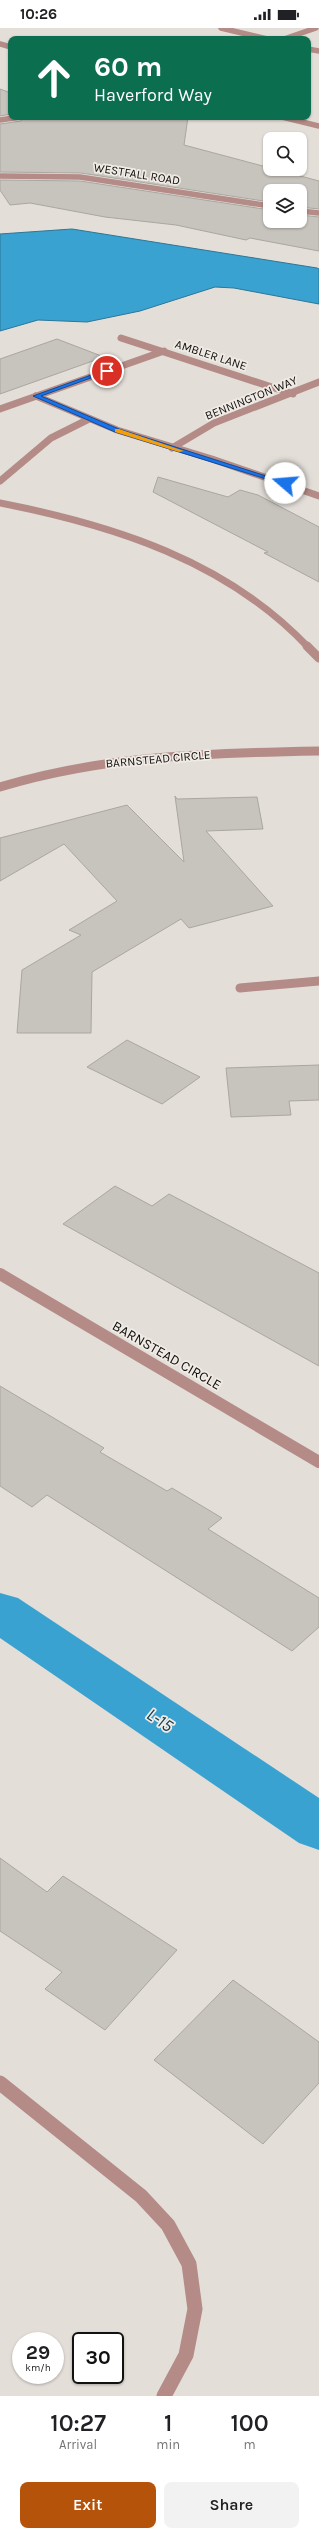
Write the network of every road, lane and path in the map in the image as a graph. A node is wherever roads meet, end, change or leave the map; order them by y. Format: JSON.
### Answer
{"nodes":[{"id":1,"x":221,"y":28,"type":"edge"},
{"id":2,"x":316,"y":28,"type":"edge"},
{"id":3,"x":254,"y":36,"type":"edge"},
{"id":4,"x":293,"y":36,"type":"edge"},
{"id":5,"x":294,"y":120,"type":"edge"},
{"id":6,"x":319,"y":126,"type":"edge"},
{"id":7,"x":0,"y":176,"type":"edge"},
{"id":8,"x":263,"y":205,"type":"edge"},
{"id":9,"x":307,"y":212,"type":"edge"},
{"id":10,"x":319,"y":213,"type":"edge"},
{"id":11,"x":121,"y":338,"type":"dead end"},
{"id":12,"x":164,"y":352,"type":"junction"},
{"id":13,"x":319,"y":382,"type":"edge"},
{"id":14,"x":293,"y":394,"type":"junction"},
{"id":15,"x":36,"y":396,"type":"junction"},
{"id":16,"x":0,"y":409,"type":"edge"},
{"id":17,"x":89,"y":419,"type":"junction"},
{"id":18,"x":172,"y":448,"type":"junction"},
{"id":19,"x":0,"y":481,"type":"edge"},
{"id":20,"x":319,"y":496,"type":"edge"},
{"id":21,"x":0,"y":503,"type":"edge"},
{"id":22,"x":319,"y":658,"type":"edge"},
{"id":23,"x":319,"y":751,"type":"edge"},
{"id":24,"x":0,"y":787,"type":"edge"},
{"id":25,"x":319,"y":981,"type":"edge"},
{"id":26,"x":240,"y":988,"type":"dead end"},
{"id":27,"x":0,"y":1274,"type":"edge"},
{"id":28,"x":319,"y":1462,"type":"edge"},
{"id":29,"x":0,"y":2083,"type":"edge"},
{"id":30,"x":164,"y":2396,"type":"edge"}],
"edges":[{"from":1,"to":3,"type":"street"},
{"from":2,"to":4,"type":"street"},
{"from":5,"to":6,"type":"street"},
{"from":7,"to":8,"type":"street","name":"WESTFALL ROAD"},
{"from":9,"to":10,"type":"street"},
{"from":11,"to":12,"type":"street","name":"AMBLER LANE"},
{"from":12,"to":14,"type":"street","name":"AMBLER LANE"},
{"from":12,"to":15,"type":"street"},
{"from":13,"to":14,"type":"street","name":"BENNINGTON WAY"},
{"from":14,"to":18,"type":"street","name":"BENNINGTON WAY"},
{"from":15,"to":16,"type":"street"},
{"from":15,"to":17,"type":"street"},
{"from":17,"to":18,"type":"street"},
{"from":17,"to":19,"type":"street"},
{"from":18,"to":20,"type":"street"},
{"from":21,"to":22,"type":"street"},
{"from":23,"to":24,"type":"street","name":"BARNSTEAD CIRCLE"},
{"from":25,"to":26,"type":"street"},
{"from":27,"to":28,"type":"street","name":"BARNSTEAD CIRCLE"},
{"from":29,"to":30,"type":"street"}]}
